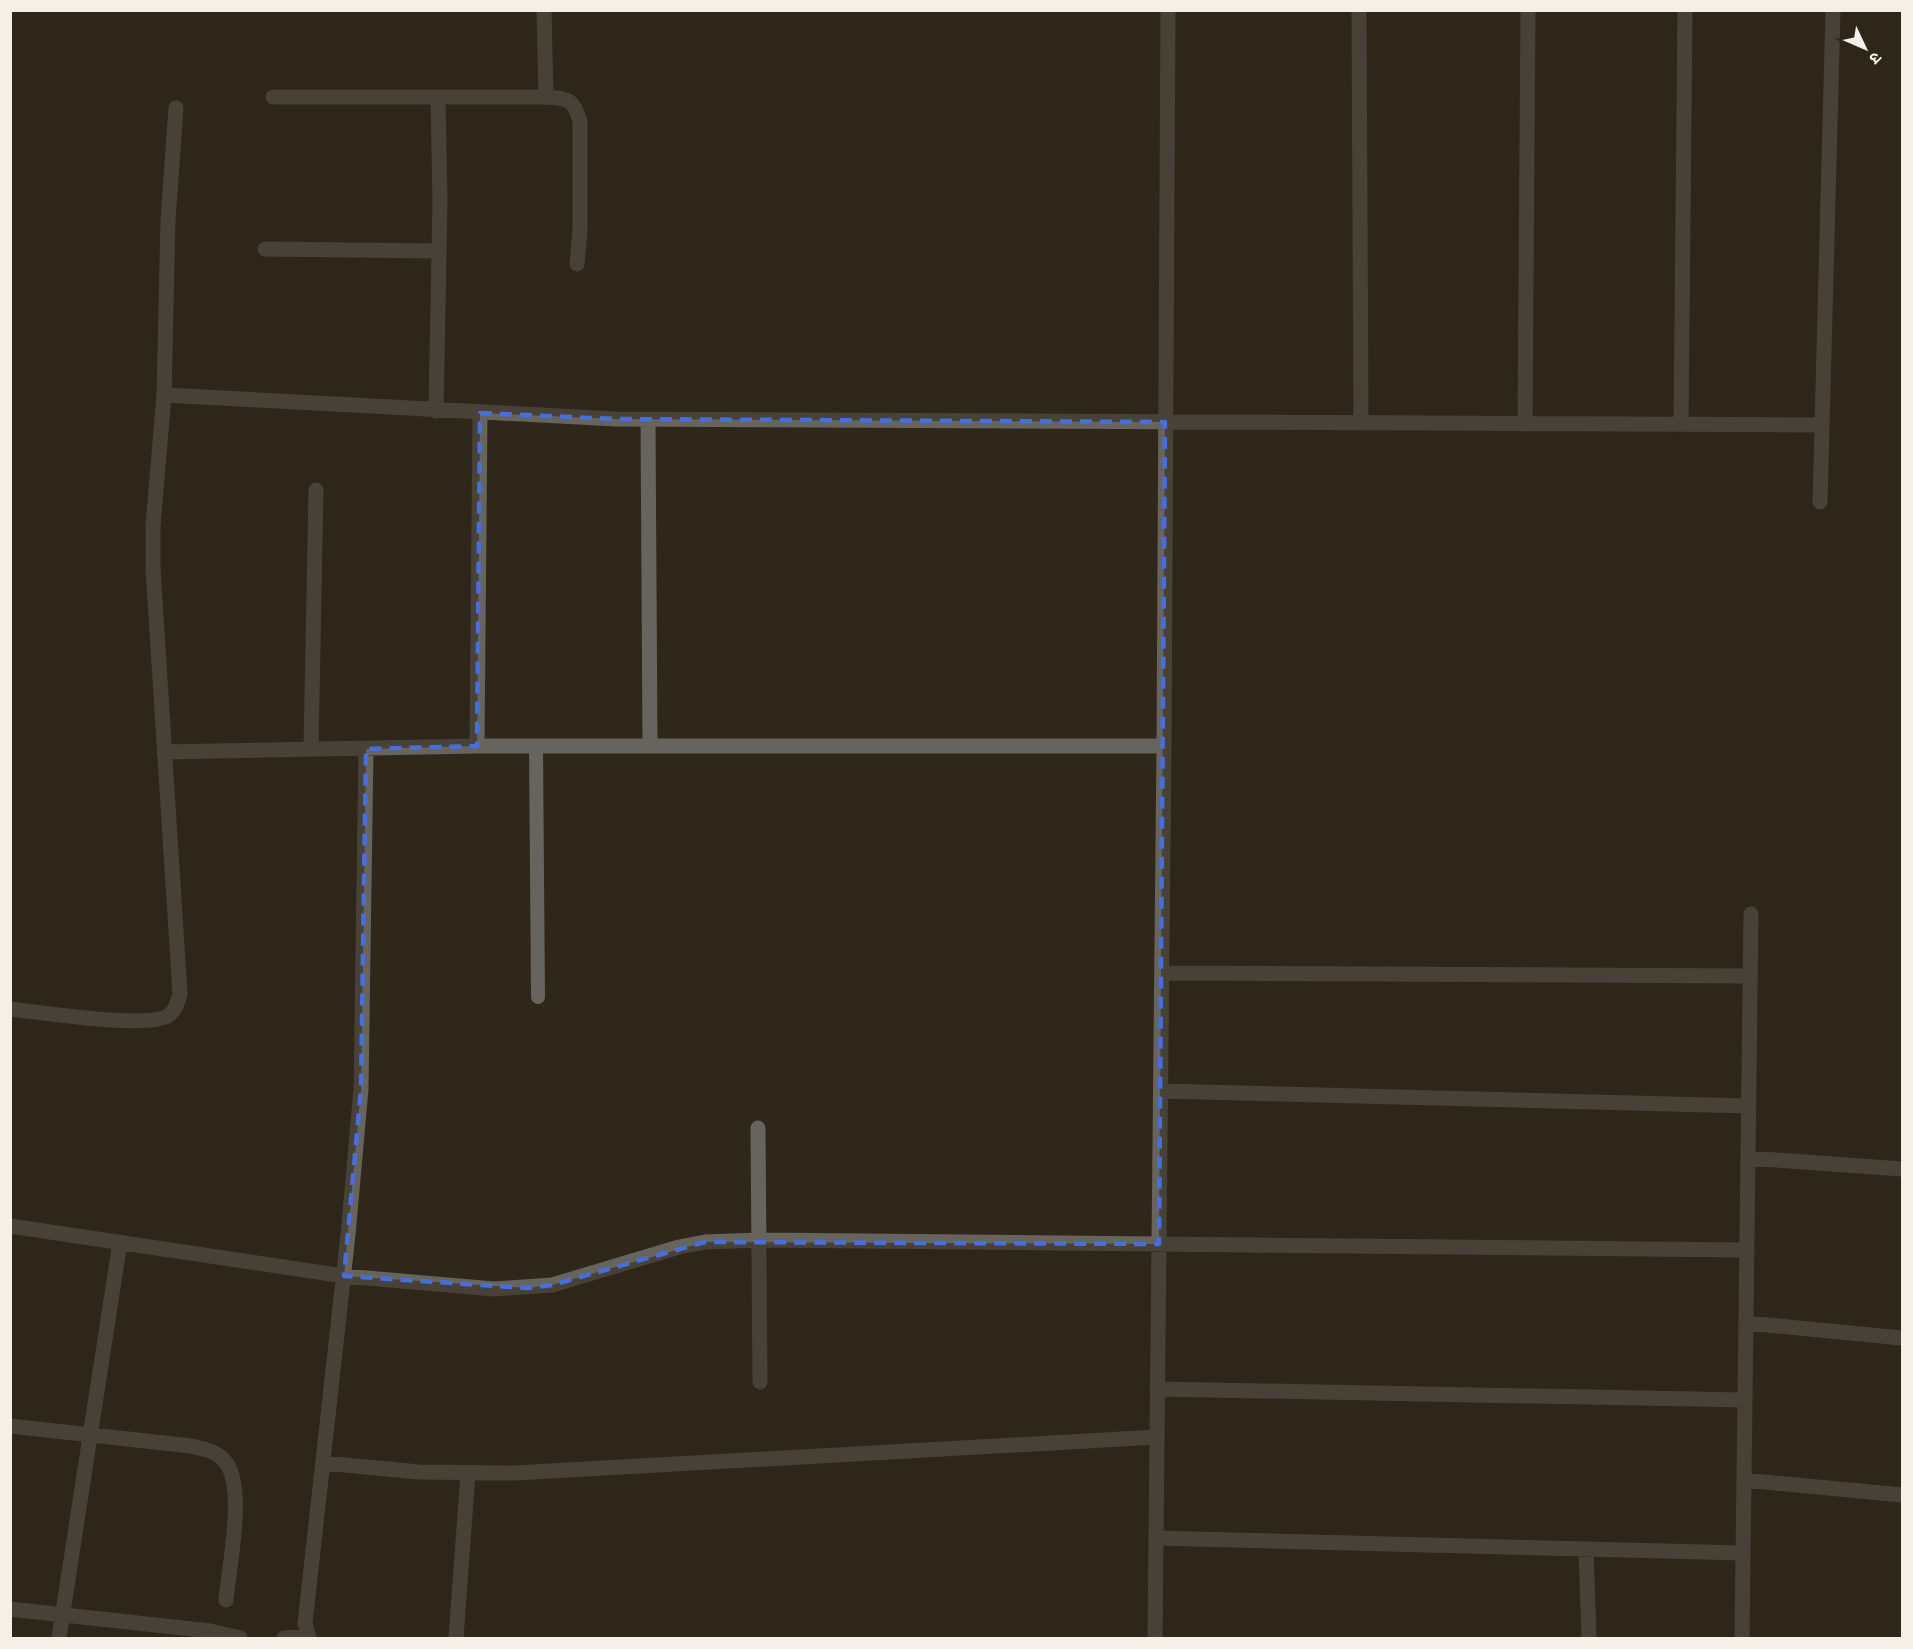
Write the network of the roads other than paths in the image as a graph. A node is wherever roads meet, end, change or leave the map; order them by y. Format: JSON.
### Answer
{"nodes":[{"id":1,"x":544,"y":10,"type":"edge"},
{"id":2,"x":1168,"y":10,"type":"edge"},
{"id":3,"x":1359,"y":10,"type":"edge"},
{"id":4,"x":1528,"y":10,"type":"edge"},
{"id":5,"x":1685,"y":10,"type":"edge"},
{"id":6,"x":1833,"y":10,"type":"edge"},
{"id":7,"x":273,"y":97,"type":"dead end"},
{"id":8,"x":438,"y":97,"type":"junction"},
{"id":9,"x":546,"y":97,"type":"junction"},
{"id":10,"x":176,"y":108,"type":"dead end"},
{"id":11,"x":265,"y":249,"type":"dead end"},
{"id":12,"x":439,"y":250,"type":"junction"},
{"id":13,"x":577,"y":264,"type":"dead end"},
{"id":14,"x":164,"y":395,"type":"junction"},
{"id":15,"x":436,"y":411,"type":"junction"},
{"id":16,"x":480,"y":413,"type":"junction"},
{"id":17,"x":648,"y":420,"type":"junction"},
{"id":18,"x":1166,"y":422,"type":"junction"},
{"id":19,"x":1361,"y":423,"type":"junction"},
{"id":20,"x":1525,"y":424,"type":"junction"},
{"id":21,"x":1681,"y":425,"type":"junction"},
{"id":22,"x":1822,"y":425,"type":"junction"},
{"id":23,"x":316,"y":490,"type":"dead end"},
{"id":24,"x":1820,"y":502,"type":"dead end"},
{"id":25,"x":650,"y":745,"type":"junction"},
{"id":26,"x":477,"y":746,"type":"junction"},
{"id":27,"x":536,"y":746,"type":"junction"},
{"id":28,"x":1164,"y":746,"type":"junction"},
{"id":29,"x":366,"y":748,"type":"junction"},
{"id":30,"x":311,"y":749,"type":"junction"},
{"id":31,"x":164,"y":752,"type":"junction"},
{"id":32,"x":1751,"y":914,"type":"dead end"},
{"id":33,"x":1162,"y":973,"type":"junction"},
{"id":34,"x":1750,"y":976,"type":"junction"},
{"id":35,"x":538,"y":997,"type":"dead end"},
{"id":36,"x":10,"y":1009,"type":"edge"},
{"id":37,"x":1161,"y":1091,"type":"junction"},
{"id":38,"x":1749,"y":1106,"type":"junction"},
{"id":39,"x":758,"y":1128,"type":"dead end"},
{"id":40,"x":1748,"y":1158,"type":"junction"},
{"id":41,"x":1902,"y":1169,"type":"edge"},
{"id":42,"x":10,"y":1226,"type":"edge"},
{"id":43,"x":759,"y":1240,"type":"junction"},
{"id":44,"x":120,"y":1242,"type":"junction"},
{"id":45,"x":1159,"y":1244,"type":"junction"},
{"id":46,"x":1746,"y":1250,"type":"junction"},
{"id":47,"x":344,"y":1276,"type":"junction"},
{"id":48,"x":1746,"y":1323,"type":"junction"},
{"id":49,"x":1902,"y":1338,"type":"edge"},
{"id":50,"x":760,"y":1382,"type":"dead end"},
{"id":51,"x":1157,"y":1389,"type":"junction"},
{"id":52,"x":1745,"y":1400,"type":"junction"},
{"id":53,"x":10,"y":1425,"type":"edge"},
{"id":54,"x":90,"y":1436,"type":"junction"},
{"id":55,"x":1157,"y":1437,"type":"junction"},
{"id":56,"x":324,"y":1463,"type":"junction"},
{"id":57,"x":468,"y":1473,"type":"junction"},
{"id":58,"x":1744,"y":1480,"type":"junction"},
{"id":59,"x":1902,"y":1495,"type":"edge"},
{"id":60,"x":1156,"y":1538,"type":"junction"},
{"id":61,"x":1586,"y":1549,"type":"junction"},
{"id":62,"x":1743,"y":1553,"type":"junction"},
{"id":63,"x":226,"y":1600,"type":"dead end"},
{"id":64,"x":10,"y":1609,"type":"edge"},
{"id":65,"x":63,"y":1615,"type":"junction"},
{"id":66,"x":308,"y":1637,"type":"edge"},
{"id":67,"x":59,"y":1638,"type":"edge"},
{"id":68,"x":240,"y":1638,"type":"edge"},
{"id":69,"x":284,"y":1638,"type":"edge"},
{"id":70,"x":456,"y":1638,"type":"edge"},
{"id":71,"x":1155,"y":1638,"type":"edge"},
{"id":72,"x":1589,"y":1638,"type":"edge"},
{"id":73,"x":1742,"y":1638,"type":"edge"}],
"edges":[{"from":1,"to":9,"type":"street"},
{"from":2,"to":18,"type":"street"},
{"from":3,"to":19,"type":"street"},
{"from":4,"to":20,"type":"street"},
{"from":5,"to":21,"type":"street"},
{"from":6,"to":22,"type":"street"},
{"from":7,"to":8,"type":"street"},
{"from":8,"to":9,"type":"street"},
{"from":8,"to":12,"type":"street"},
{"from":9,"to":13,"type":"street"},
{"from":10,"to":14,"type":"street"},
{"from":11,"to":12,"type":"street"},
{"from":12,"to":15,"type":"street"},
{"from":14,"to":15,"type":"street"},
{"from":14,"to":31,"type":"street"},
{"from":15,"to":16,"type":"street"},
{"from":16,"to":17,"type":"street"},
{"from":16,"to":26,"type":"street"},
{"from":17,"to":18,"type":"street"},
{"from":17,"to":25,"type":"street"},
{"from":18,"to":19,"type":"street"},
{"from":18,"to":28,"type":"street"},
{"from":19,"to":20,"type":"street"},
{"from":20,"to":21,"type":"street"},
{"from":21,"to":22,"type":"street"},
{"from":22,"to":24,"type":"street"},
{"from":23,"to":30,"type":"street"},
{"from":25,"to":27,"type":"street"},
{"from":25,"to":28,"type":"street"},
{"from":26,"to":27,"type":"street"},
{"from":26,"to":29,"type":"street"},
{"from":27,"to":35,"type":"lane"},
{"from":28,"to":33,"type":"street"},
{"from":29,"to":30,"type":"street"},
{"from":29,"to":47,"type":"street"},
{"from":30,"to":31,"type":"street"},
{"from":31,"to":36,"type":"street"},
{"from":32,"to":34,"type":"street"},
{"from":33,"to":34,"type":"street"},
{"from":33,"to":37,"type":"street"},
{"from":34,"to":38,"type":"street"},
{"from":37,"to":38,"type":"street"},
{"from":37,"to":45,"type":"street"},
{"from":38,"to":40,"type":"street"},
{"from":39,"to":43,"type":"street"},
{"from":40,"to":41,"type":"street"},
{"from":40,"to":46,"type":"street"},
{"from":42,"to":44,"type":"street"},
{"from":43,"to":45,"type":"street"},
{"from":43,"to":47,"type":"street"},
{"from":43,"to":50,"type":"street"},
{"from":44,"to":47,"type":"street"},
{"from":44,"to":54,"type":"street"},
{"from":45,"to":46,"type":"street"},
{"from":45,"to":51,"type":"street"},
{"from":46,"to":48,"type":"street"},
{"from":47,"to":56,"type":"street"},
{"from":48,"to":49,"type":"street"},
{"from":48,"to":52,"type":"street"},
{"from":51,"to":52,"type":"street"},
{"from":51,"to":55,"type":"street"},
{"from":52,"to":58,"type":"street"},
{"from":53,"to":54,"type":"street"},
{"from":54,"to":63,"type":"street"},
{"from":54,"to":65,"type":"street"},
{"from":55,"to":57,"type":"street"},
{"from":55,"to":60,"type":"street"},
{"from":56,"to":57,"type":"street"},
{"from":56,"to":66,"type":"street"},
{"from":57,"to":70,"type":"street"},
{"from":58,"to":59,"type":"street"},
{"from":58,"to":62,"type":"street"},
{"from":60,"to":61,"type":"street"},
{"from":60,"to":71,"type":"street"},
{"from":61,"to":62,"type":"street"},
{"from":61,"to":72,"type":"street"},
{"from":62,"to":73,"type":"street"},
{"from":64,"to":65,"type":"street"},
{"from":65,"to":67,"type":"street"},
{"from":65,"to":68,"type":"street"},
{"from":66,"to":69,"type":"street"}]}
